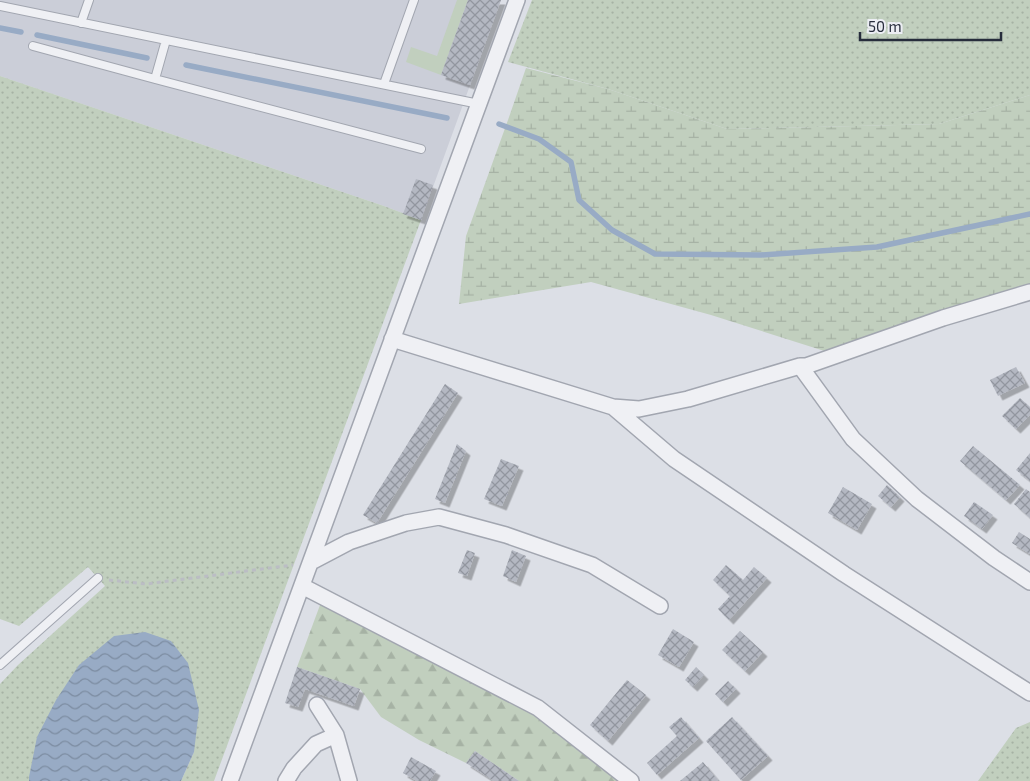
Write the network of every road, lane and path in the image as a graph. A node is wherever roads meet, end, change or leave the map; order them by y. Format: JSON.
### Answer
{"nodes":[{"id":1,"x":90,"y":0,"type":"edge"},
{"id":2,"x":414,"y":0,"type":"edge"},
{"id":3,"x":517,"y":0,"type":"edge"},
{"id":4,"x":0,"y":6,"type":"edge"},
{"id":5,"x":81,"y":23,"type":"junction"},
{"id":6,"x":166,"y":40,"type":"junction"},
{"id":7,"x":33,"y":46,"type":"dead end"},
{"id":8,"x":155,"y":80,"type":"junction"},
{"id":9,"x":384,"y":84,"type":"junction"},
{"id":10,"x":479,"y":104,"type":"junction"},
{"id":11,"x":422,"y":150,"type":"dead end"},
{"id":12,"x":1030,"y":292,"type":"edge"},
{"id":13,"x":392,"y":339,"type":"junction"},
{"id":14,"x":800,"y":366,"type":"junction"},
{"id":15,"x":612,"y":407,"type":"junction"},
{"id":16,"x":311,"y":562,"type":"junction"},
{"id":17,"x":98,"y":578,"type":"joint"},
{"id":18,"x":1030,"y":582,"type":"edge"},
{"id":19,"x":302,"y":586,"type":"junction"},
{"id":20,"x":660,"y":606,"type":"dead end"},
{"id":21,"x":0,"y":665,"type":"edge"},
{"id":22,"x":1030,"y":693,"type":"edge"},
{"id":23,"x":317,"y":705,"type":"dead end"},
{"id":24,"x":336,"y":734,"type":"junction"},
{"id":25,"x":230,"y":781,"type":"edge"},
{"id":26,"x":286,"y":781,"type":"edge"},
{"id":27,"x":349,"y":781,"type":"edge"},
{"id":28,"x":631,"y":781,"type":"edge"}],
"edges":[{"from":1,"to":5,"type":"lane"},
{"from":2,"to":9,"type":"lane"},
{"from":3,"to":10,"type":"street"},
{"from":4,"to":5,"type":"lane"},
{"from":5,"to":6,"type":"lane"},
{"from":6,"to":8,"type":"lane"},
{"from":6,"to":9,"type":"lane"},
{"from":7,"to":8,"type":"lane"},
{"from":8,"to":11,"type":"lane"},
{"from":9,"to":10,"type":"lane"},
{"from":10,"to":13,"type":"street"},
{"from":12,"to":14,"type":"street"},
{"from":13,"to":15,"type":"street"},
{"from":13,"to":16,"type":"street"},
{"from":14,"to":15,"type":"street"},
{"from":14,"to":18,"type":"street"},
{"from":15,"to":22,"type":"street"},
{"from":16,"to":17,"type":"path"},
{"from":16,"to":19,"type":"street"},
{"from":16,"to":20,"type":"street"},
{"from":17,"to":21,"type":"lane"},
{"from":19,"to":25,"type":"street"},
{"from":19,"to":28,"type":"street"},
{"from":23,"to":24,"type":"street"},
{"from":24,"to":26,"type":"street"},
{"from":24,"to":27,"type":"street"}]}
